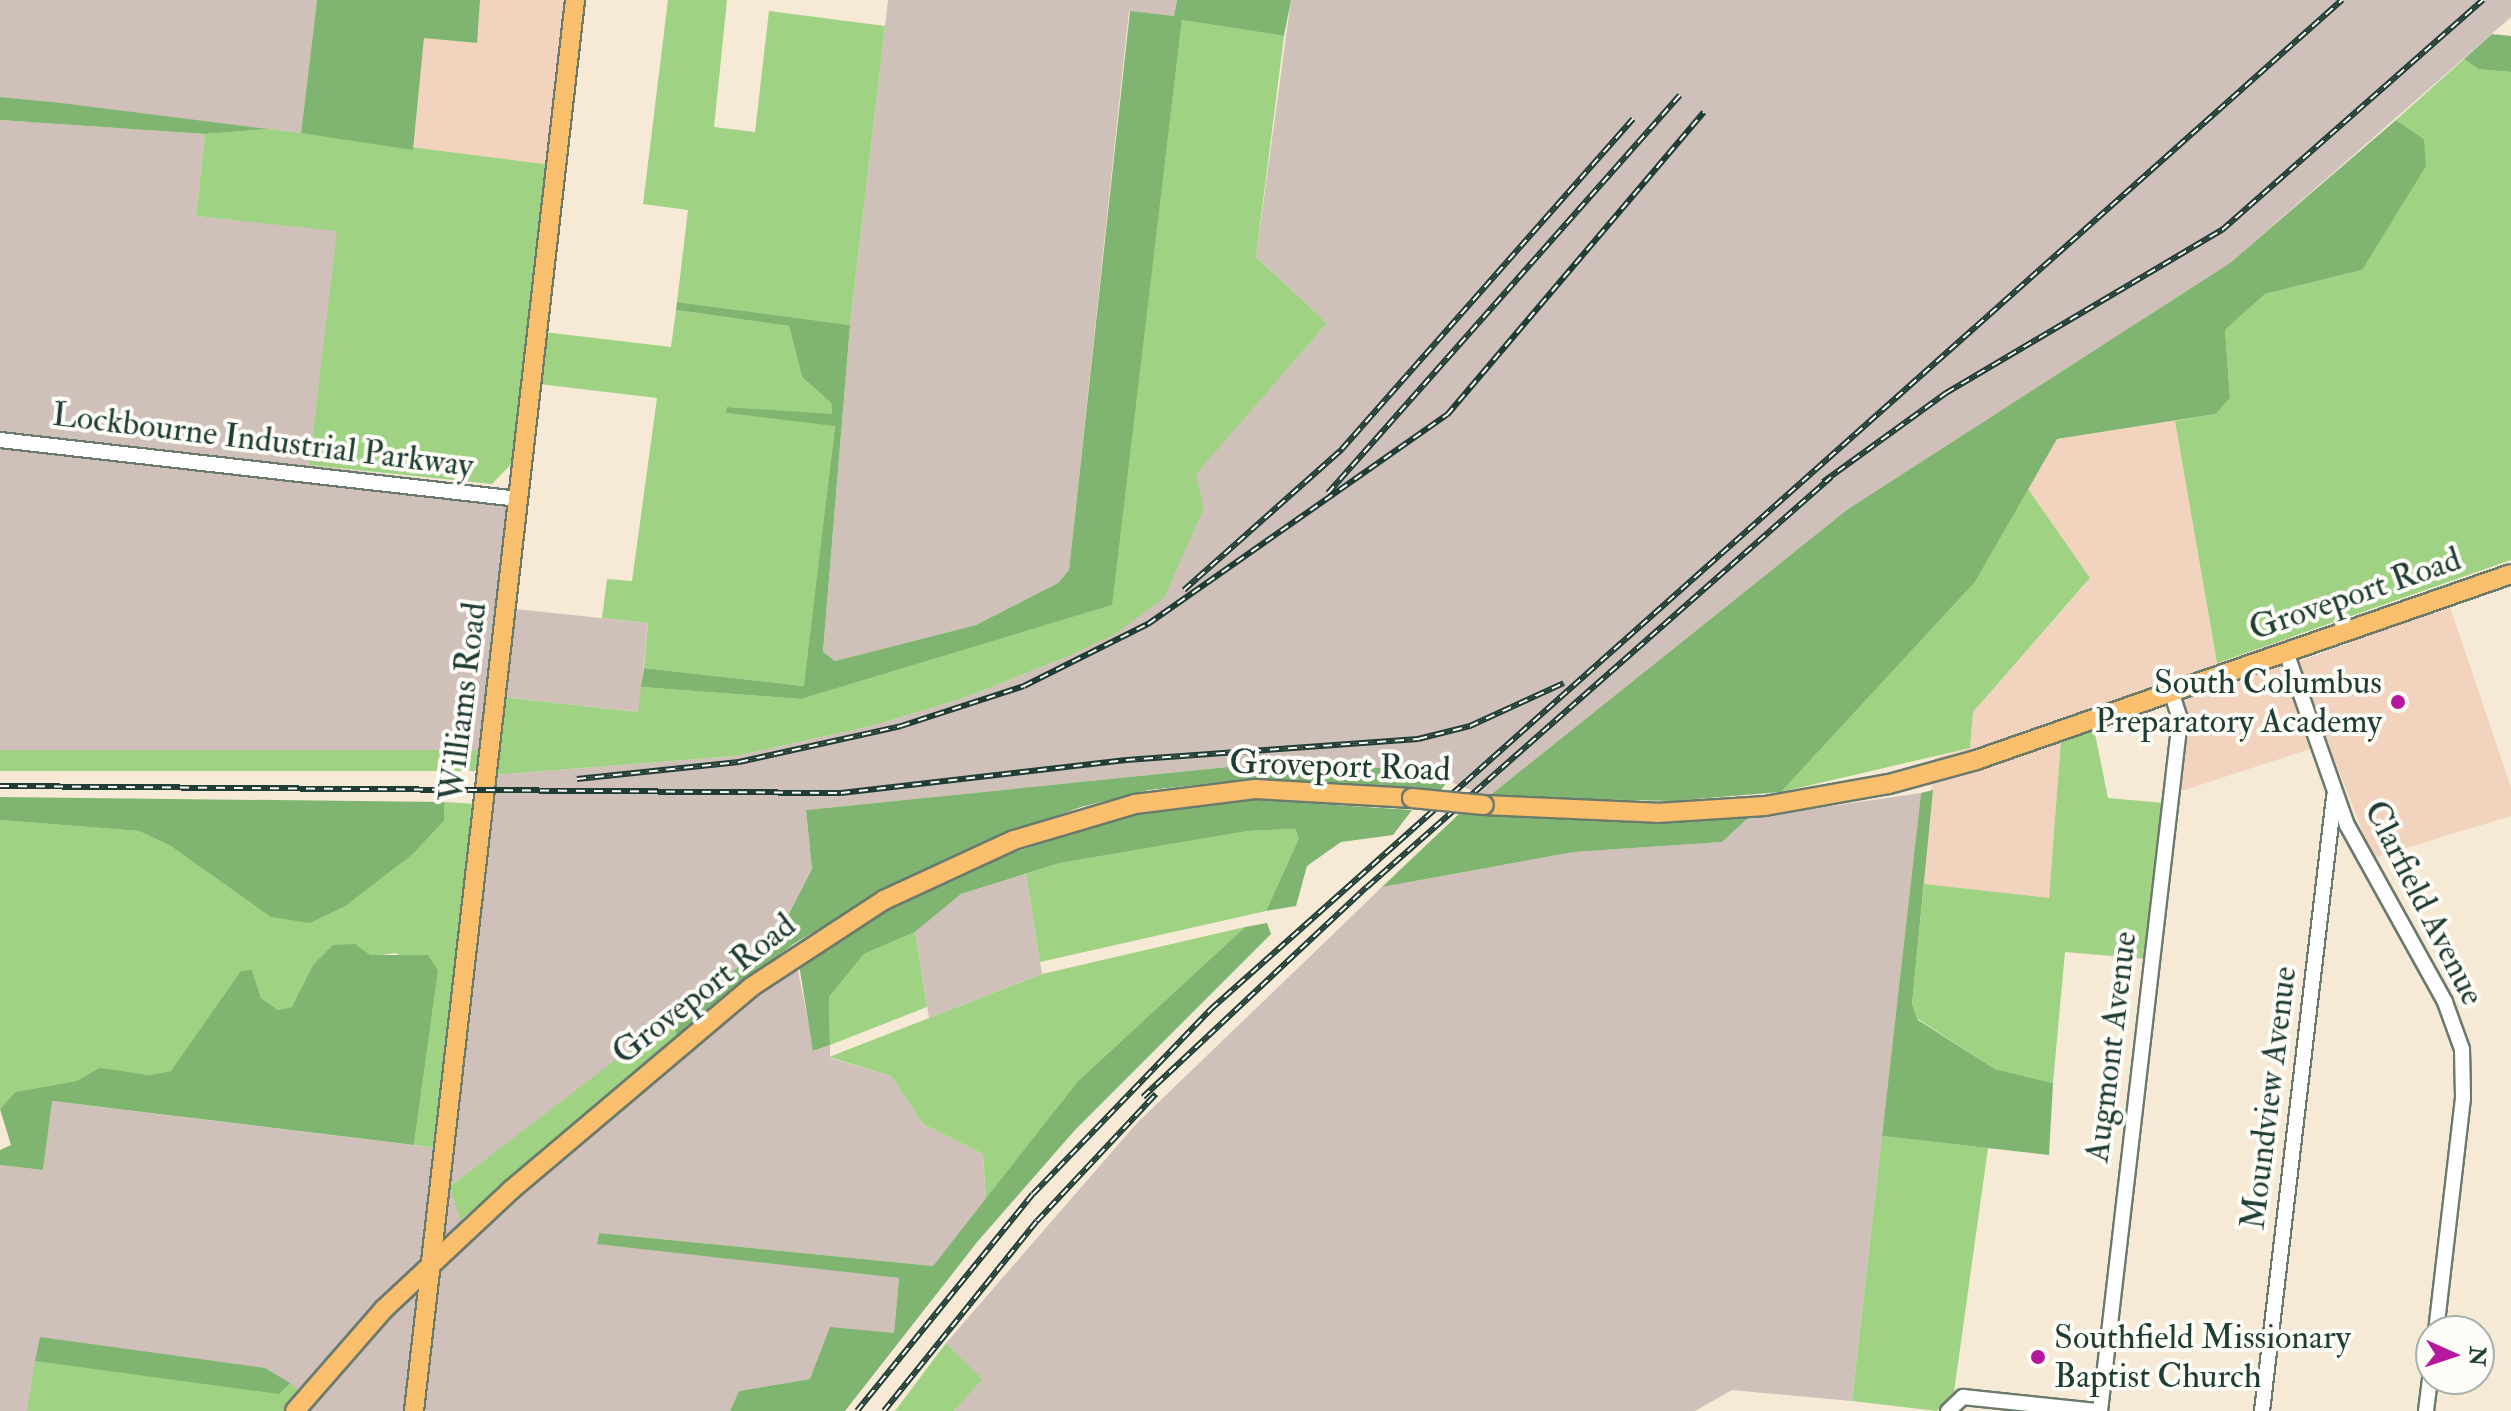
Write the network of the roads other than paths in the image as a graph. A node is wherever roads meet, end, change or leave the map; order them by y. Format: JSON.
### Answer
{"nodes":[{"id":1,"x":575,"y":0,"type":"edge"},
{"id":2,"x":0,"y":440,"type":"edge"},
{"id":3,"x":519,"y":499,"type":"junction"},
{"id":4,"x":2511,"y":574,"type":"edge"},
{"id":5,"x":2286,"y":652,"type":"junction"},
{"id":6,"x":2171,"y":692,"type":"junction"},
{"id":7,"x":2334,"y":793,"type":"junction"},
{"id":8,"x":428,"y":1263,"type":"junction"},
{"id":9,"x":2438,"y":1315,"type":"edge"},
{"id":10,"x":1952,"y":1406,"type":"edge"},
{"id":11,"x":295,"y":1411,"type":"edge"},
{"id":12,"x":414,"y":1411,"type":"edge"},
{"id":13,"x":2098,"y":1411,"type":"edge"},
{"id":14,"x":2262,"y":1411,"type":"edge"}],
"edges":[{"from":1,"to":3,"type":"main road","name":"Williams Road"},
{"from":2,"to":3,"type":"street","name":"Lockbourne Industrial Parkway"},
{"from":3,"to":8,"type":"main road","name":"Williams Road"},
{"from":4,"to":5,"type":"main road","name":"Groveport Road"},
{"from":5,"to":6,"type":"main road","name":"Groveport Road"},
{"from":5,"to":7,"type":"street","name":"Clarfield Avenue"},
{"from":6,"to":8,"type":"main road","name":"Groveport Road","bridge":true},
{"from":6,"to":13,"type":"street","name":"Augmont Avenue"},
{"from":7,"to":9,"type":"street","name":"Clarfield Avenue"},
{"from":7,"to":14,"type":"street","name":"Moundview Avenue"},
{"from":8,"to":11,"type":"main road","name":"Groveport Road"},
{"from":8,"to":12,"type":"main road","name":"Williams Road"},
{"from":10,"to":13,"type":"street"}]}
